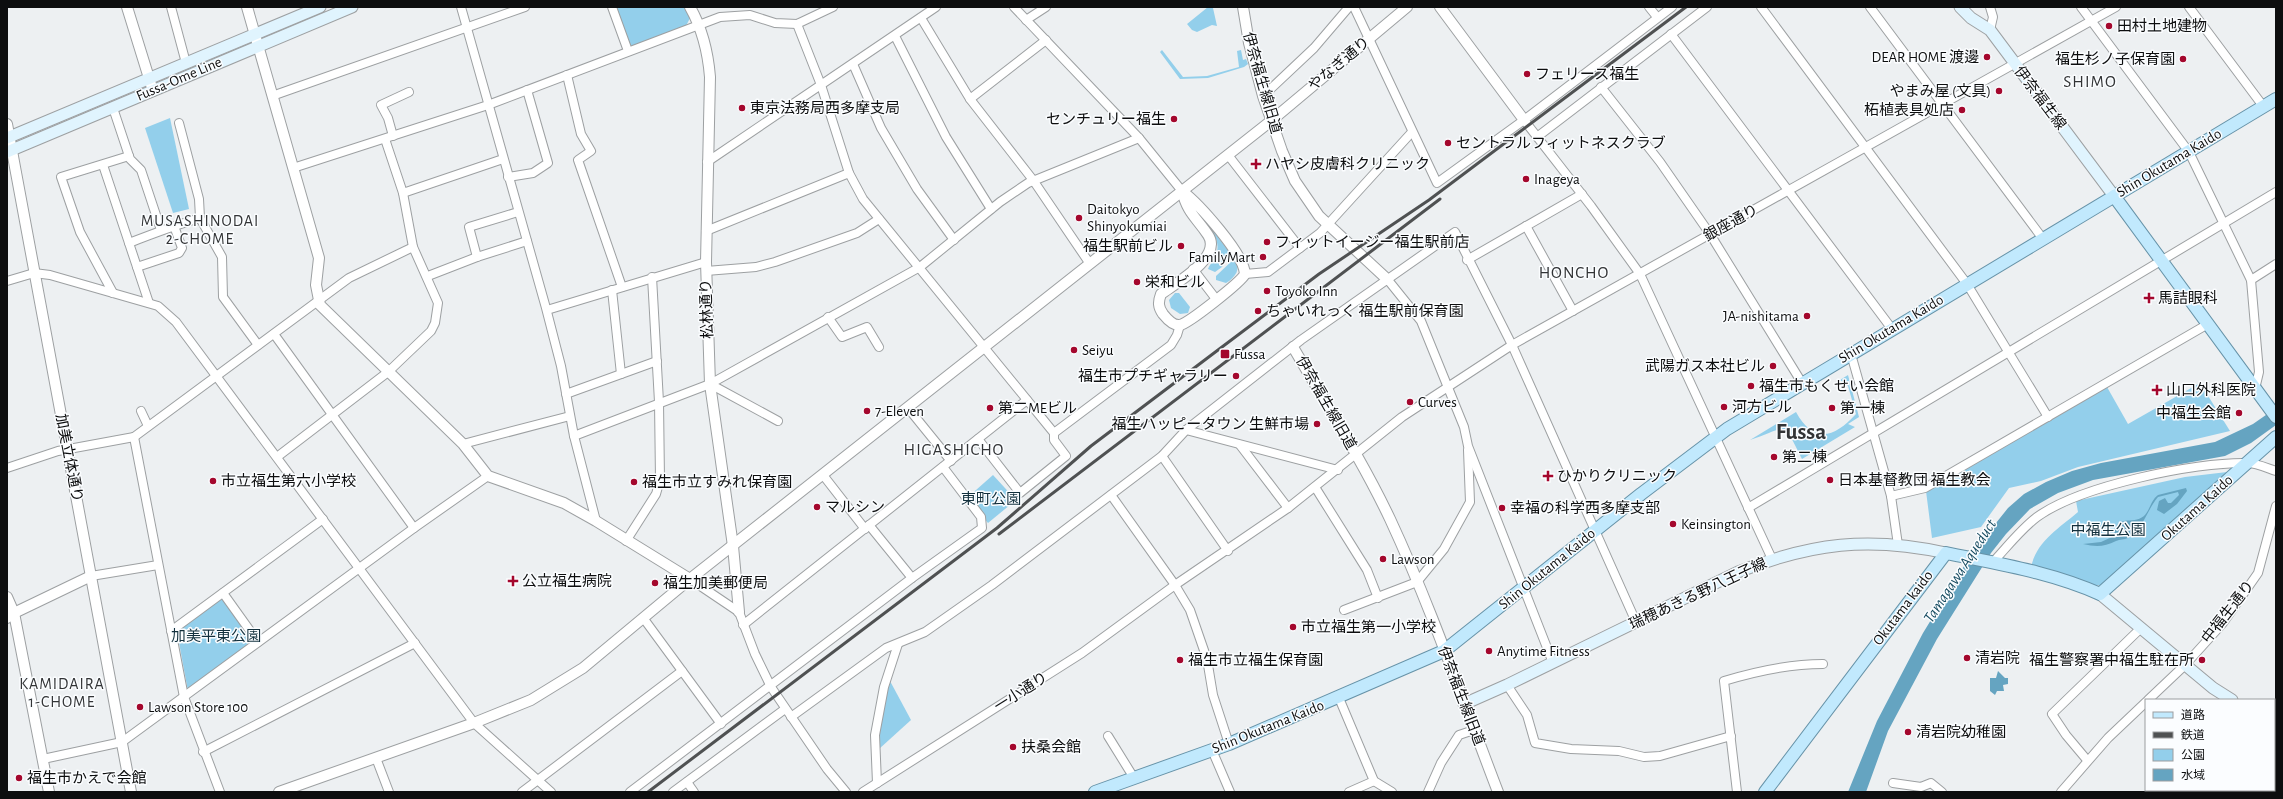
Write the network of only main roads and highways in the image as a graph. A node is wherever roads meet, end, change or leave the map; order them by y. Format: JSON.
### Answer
{"nodes":[{"id":1,"x":320,"y":7,"type":"edge"},
{"id":2,"x":352,"y":7,"type":"edge"},
{"id":3,"x":1960,"y":7,"type":"edge"},
{"id":4,"x":2276,"y":99,"type":"edge"},
{"id":5,"x":8,"y":137,"type":"edge"},
{"id":6,"x":9,"y":151,"type":"edge"},
{"id":7,"x":2114,"y":196,"type":"junction"},
{"id":8,"x":2273,"y":412,"type":"edge"},
{"id":9,"x":2276,"y":437,"type":"edge"},
{"id":10,"x":1946,"y":553,"type":"junction"},
{"id":11,"x":2100,"y":594,"type":"junction"},
{"id":12,"x":2230,"y":699,"type":"edge"},
{"id":13,"x":1464,"y":704,"type":"road end"},
{"id":14,"x":1096,"y":792,"type":"edge"},
{"id":15,"x":1765,"y":792,"type":"edge"}],
"edges":[{"from":1,"to":5,"type":"main road","name":"Fussa-Ome Line"},
{"from":2,"to":6,"type":"main road","name":"Fussa-Ome Line"},
{"from":3,"to":7,"type":"main road","name":"伊奈福生線"},
{"from":4,"to":7,"type":"main road","name":"Shin Okutama Kaido"},
{"from":7,"to":8,"type":"main road"},
{"from":7,"to":14,"type":"main road","name":"Shin Okutama Kaido"},
{"from":9,"to":11,"type":"main road","name":"Okutama Kaido"},
{"from":10,"to":11,"type":"main road"},
{"from":10,"to":13,"type":"main road","name":"瑞穂あきる野八王子線"},
{"from":10,"to":15,"type":"main road","name":"Okutama kaido"},
{"from":11,"to":12,"type":"main road"}]}
